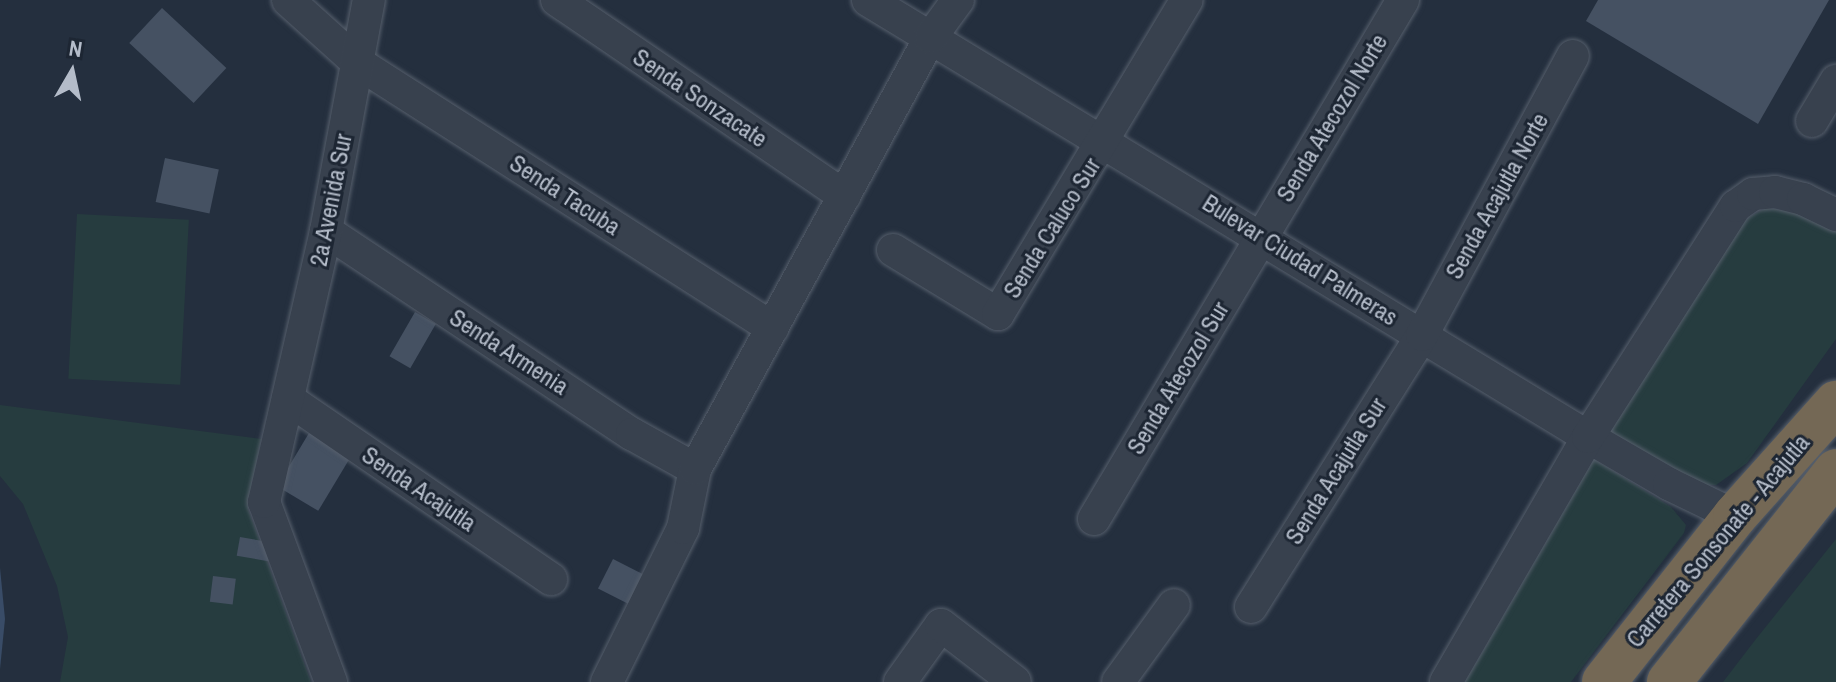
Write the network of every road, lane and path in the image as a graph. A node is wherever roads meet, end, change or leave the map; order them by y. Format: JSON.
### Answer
{"nodes":[{"id":1,"x":288,"y":0,"type":"edge"},
{"id":2,"x":369,"y":0,"type":"edge"},
{"id":3,"x":557,"y":0,"type":"edge"},
{"id":4,"x":868,"y":0,"type":"edge"},
{"id":5,"x":958,"y":0,"type":"edge"},
{"id":6,"x":1187,"y":0,"type":"edge"},
{"id":7,"x":1403,"y":0,"type":"edge"},
{"id":8,"x":931,"y":37,"type":"junction"},
{"id":9,"x":1573,"y":56,"type":"dead end"},
{"id":10,"x":358,"y":63,"type":"junction"},
{"id":11,"x":1836,"y":81,"type":"edge"},
{"id":12,"x":1812,"y":121,"type":"dead end"},
{"id":13,"x":1105,"y":141,"type":"junction"},
{"id":14,"x":844,"y":196,"type":"junction"},
{"id":15,"x":1836,"y":215,"type":"edge"},
{"id":16,"x":326,"y":231,"type":"junction"},
{"id":17,"x":1261,"y":237,"type":"junction"},
{"id":18,"x":893,"y":250,"type":"dead end"},
{"id":19,"x":772,"y":328,"type":"junction"},
{"id":20,"x":1422,"y":335,"type":"junction"},
{"id":21,"x":288,"y":399,"type":"junction"},
{"id":22,"x":1836,"y":403,"type":"edge"},
{"id":23,"x":1588,"y":437,"type":"junction"},
{"id":24,"x":695,"y":469,"type":"junction"},
{"id":25,"x":1836,"y":471,"type":"edge"},
{"id":26,"x":1735,"y":516,"type":"junction"},
{"id":27,"x":1094,"y":519,"type":"dead end"},
{"id":28,"x":551,"y":579,"type":"dead end"},
{"id":29,"x":1174,"y":605,"type":"dead end"},
{"id":30,"x":1251,"y":607,"type":"dead end"},
{"id":31,"x":331,"y":682,"type":"edge"},
{"id":32,"x":607,"y":682,"type":"edge"},
{"id":33,"x":900,"y":682,"type":"edge"},
{"id":34,"x":1015,"y":682,"type":"edge"},
{"id":35,"x":1118,"y":682,"type":"edge"},
{"id":36,"x":1446,"y":682,"type":"edge"},
{"id":37,"x":1604,"y":682,"type":"edge"},
{"id":38,"x":1669,"y":682,"type":"edge"}],
"edges":[{"from":1,"to":10,"type":"street","name":"Senda Tacuba"},
{"from":2,"to":10,"type":"street","name":"2a Avenida Sur"},
{"from":3,"to":14,"type":"street","name":"Senda Sonzacate"},
{"from":4,"to":8,"type":"street","name":"Bulevar Ciudad Palmeras"},
{"from":5,"to":8,"type":"street"},
{"from":6,"to":13,"type":"street","name":"Senda Caluco Sur"},
{"from":7,"to":17,"type":"street","name":"Senda Atecozol Norte"},
{"from":8,"to":13,"type":"street","name":"Bulevar Ciudad Palmeras"},
{"from":8,"to":14,"type":"street"},
{"from":9,"to":20,"type":"street","name":"Senda Acajutla Norte"},
{"from":10,"to":16,"type":"street","name":"2a Avenida Sur"},
{"from":10,"to":19,"type":"street","name":"Senda Tacuba"},
{"from":11,"to":12,"type":"street"},
{"from":13,"to":17,"type":"street","name":"Bulevar Ciudad Palmeras"},
{"from":13,"to":18,"type":"street","name":"Senda Caluco Sur"},
{"from":14,"to":19,"type":"street"},
{"from":15,"to":23,"type":"street"},
{"from":16,"to":21,"type":"street","name":"2a Avenida Sur"},
{"from":16,"to":24,"type":"street","name":"Senda Armenia"},
{"from":17,"to":20,"type":"street","name":"Bulevar Ciudad Palmeras"},
{"from":17,"to":27,"type":"street","name":"Senda Atecozol Sur"},
{"from":19,"to":24,"type":"street"},
{"from":20,"to":23,"type":"street","name":"Bulevar Ciudad Palmeras"},
{"from":20,"to":30,"type":"street","name":"Senda Acajutla Sur"},
{"from":21,"to":28,"type":"street","name":"Senda Acajutla"},
{"from":21,"to":31,"type":"street","name":"2a Avenida Sur"},
{"from":22,"to":26,"type":"highway","name":"Carretera Sonsonate - Acajutla"},
{"from":23,"to":26,"type":"street","name":"Bulevar Ciudad Palmeras"},
{"from":23,"to":36,"type":"street"},
{"from":24,"to":32,"type":"street"},
{"from":25,"to":38,"type":"highway","name":"Carretera Sonsonate - Acajutla"},
{"from":26,"to":37,"type":"highway","name":"Carretera Sonsonate - Acajutla"},
{"from":29,"to":35,"type":"street"},
{"from":33,"to":34,"type":"street"}]}
